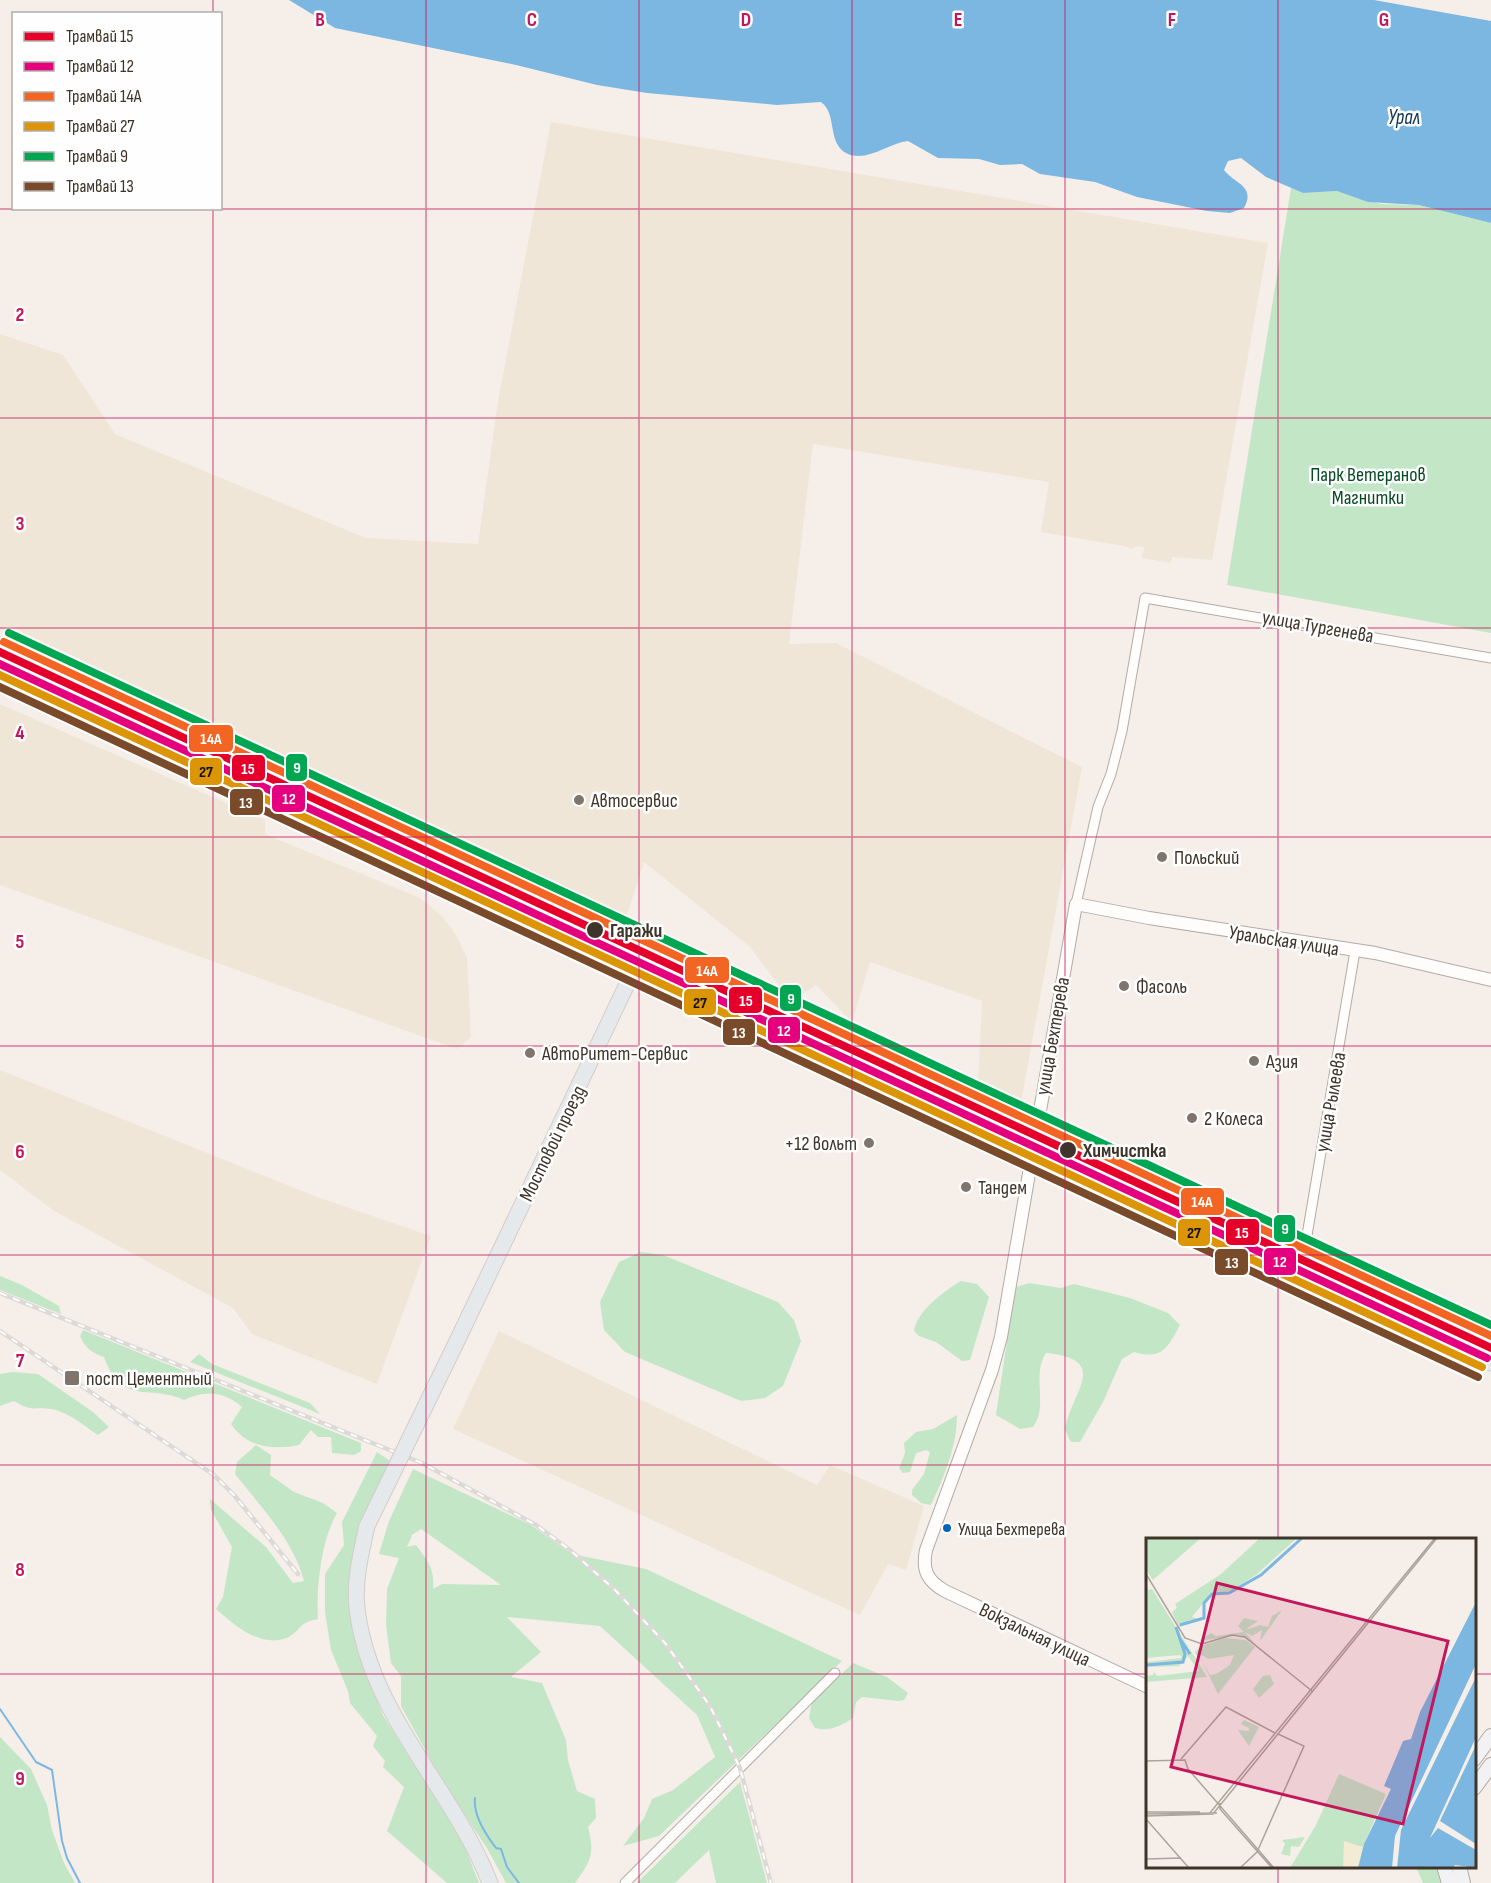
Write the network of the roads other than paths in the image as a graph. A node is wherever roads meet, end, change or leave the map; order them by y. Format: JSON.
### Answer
{"nodes":[{"id":1,"x":1145,"y":598,"type":"joint"},
{"id":2,"x":0,"y":645,"type":"edge"},
{"id":3,"x":1491,"y":658,"type":"edge"},
{"id":4,"x":0,"y":665,"type":"edge"},
{"id":5,"x":1076,"y":904,"type":"junction"},
{"id":6,"x":645,"y":947,"type":"junction"},
{"id":7,"x":1355,"y":951,"type":"junction"},
{"id":8,"x":637,"y":965,"type":"junction"},
{"id":9,"x":1491,"y":981,"type":"edge"},
{"id":10,"x":1037,"y":1128,"type":"junction"},
{"id":11,"x":1034,"y":1150,"type":"junction"},
{"id":12,"x":1304,"y":1254,"type":"junction"},
{"id":13,"x":1491,"y":1338,"type":"edge"},
{"id":14,"x":1491,"y":1363,"type":"edge"},
{"id":15,"x":927,"y":1576,"type":"joint"},
{"id":16,"x":835,"y":1673,"type":"dead end"},
{"id":17,"x":1146,"y":1686,"type":"edge"},
{"id":18,"x":1491,"y":1736,"type":"edge"},
{"id":19,"x":1476,"y":1756,"type":"edge"},
{"id":20,"x":1491,"y":1765,"type":"edge"},
{"id":21,"x":1476,"y":1785,"type":"edge"},
{"id":22,"x":1445,"y":1868,"type":"edge"},
{"id":23,"x":1459,"y":1868,"type":"edge"},
{"id":24,"x":490,"y":1883,"type":"edge"},
{"id":25,"x":625,"y":1883,"type":"edge"},
{"id":26,"x":1449,"y":1883,"type":"edge"},
{"id":27,"x":1463,"y":1883,"type":"edge"}],
"edges":[{"from":1,"to":3,"type":"street","name":"улица Тургенева"},
{"from":1,"to":5,"type":"street","name":"улица Бехтерева"},
{"from":2,"to":6,"type":"main road"},
{"from":4,"to":8,"type":"main road"},
{"from":5,"to":7,"type":"street","name":"Уральская улица"},
{"from":5,"to":10,"type":"street","name":"улица Бехтерева"},
{"from":6,"to":8,"type":"main road","name":"Мостовой проезд"},
{"from":6,"to":10,"type":"main road"},
{"from":7,"to":9,"type":"street","name":"Уральская улица"},
{"from":7,"to":12,"type":"street","name":"улица Рылеева"},
{"from":8,"to":11,"type":"main road"},
{"from":8,"to":24,"type":"main road","name":"Мостовой проезд","bridge":true},
{"from":10,"to":11,"type":"main road","name":"улица Бехтерева"},
{"from":10,"to":12,"type":"main road"},
{"from":11,"to":14,"type":"main road"},
{"from":11,"to":15,"type":"street","name":"улица Бехтерева"},
{"from":12,"to":13,"type":"main road"},
{"from":15,"to":17,"type":"street","name":"Вокзальная улица"},
{"from":16,"to":25,"type":"street"},
{"from":18,"to":19,"type":"main road"},
{"from":20,"to":21,"type":"main road"},
{"from":22,"to":26,"type":"main road"},
{"from":23,"to":27,"type":"main road"}]}
